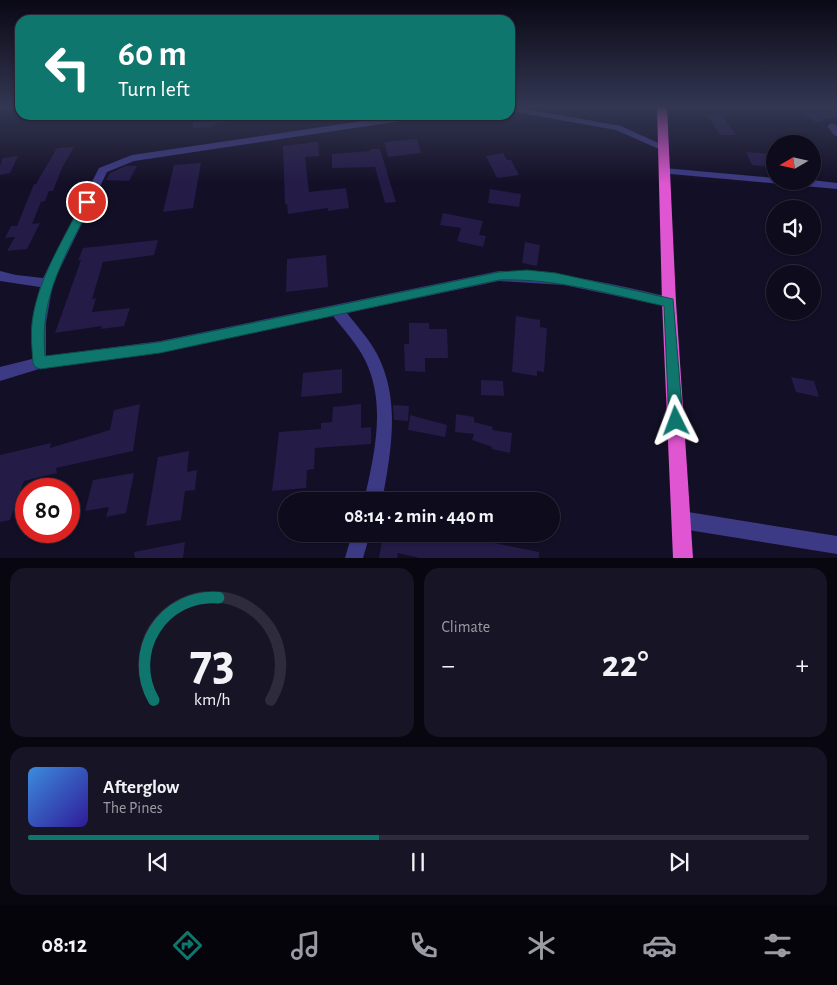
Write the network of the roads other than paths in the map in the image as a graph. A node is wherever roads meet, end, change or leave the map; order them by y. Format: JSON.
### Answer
{"nodes":[{"id":1,"x":306,"y":132,"type":"edge"},
{"id":2,"x":627,"y":132,"type":"edge"},
{"id":3,"x":662,"y":132,"type":"edge"},
{"id":4,"x":662,"y":148,"type":"junction"},
{"id":5,"x":664,"y":171,"type":"junction"},
{"id":6,"x":766,"y":180,"type":"edge"},
{"id":7,"x":821,"y":185,"type":"edge"},
{"id":8,"x":837,"y":186,"type":"edge"},
{"id":9,"x":0,"y":276,"type":"edge"},
{"id":10,"x":47,"y":283,"type":"junction"},
{"id":11,"x":669,"y":302,"type":"junction"},
{"id":12,"x":336,"y":310,"type":"junction"},
{"id":13,"x":40,"y":363,"type":"junction"},
{"id":14,"x":0,"y":374,"type":"edge"},
{"id":15,"x":375,"y":492,"type":"edge"},
{"id":16,"x":682,"y":520,"type":"junction"},
{"id":17,"x":359,"y":542,"type":"edge"},
{"id":18,"x":837,"y":545,"type":"edge"},
{"id":19,"x":354,"y":558,"type":"edge"},
{"id":20,"x":683,"y":558,"type":"edge"}],
"edges":[{"from":1,"to":10,"type":"street"},
{"from":2,"to":4,"type":"street"},
{"from":3,"to":4,"type":"highway"},
{"from":4,"to":5,"type":"highway"},
{"from":5,"to":6,"type":"street"},
{"from":5,"to":11,"type":"highway"},
{"from":7,"to":8,"type":"street"},
{"from":9,"to":10,"type":"street"},
{"from":10,"to":13,"type":"street"},
{"from":11,"to":12,"type":"street"},
{"from":11,"to":16,"type":"highway"},
{"from":12,"to":13,"type":"street"},
{"from":12,"to":15,"type":"street"},
{"from":13,"to":14,"type":"street"},
{"from":16,"to":18,"type":"street"},
{"from":16,"to":20,"type":"highway"},
{"from":17,"to":19,"type":"street"}]}
